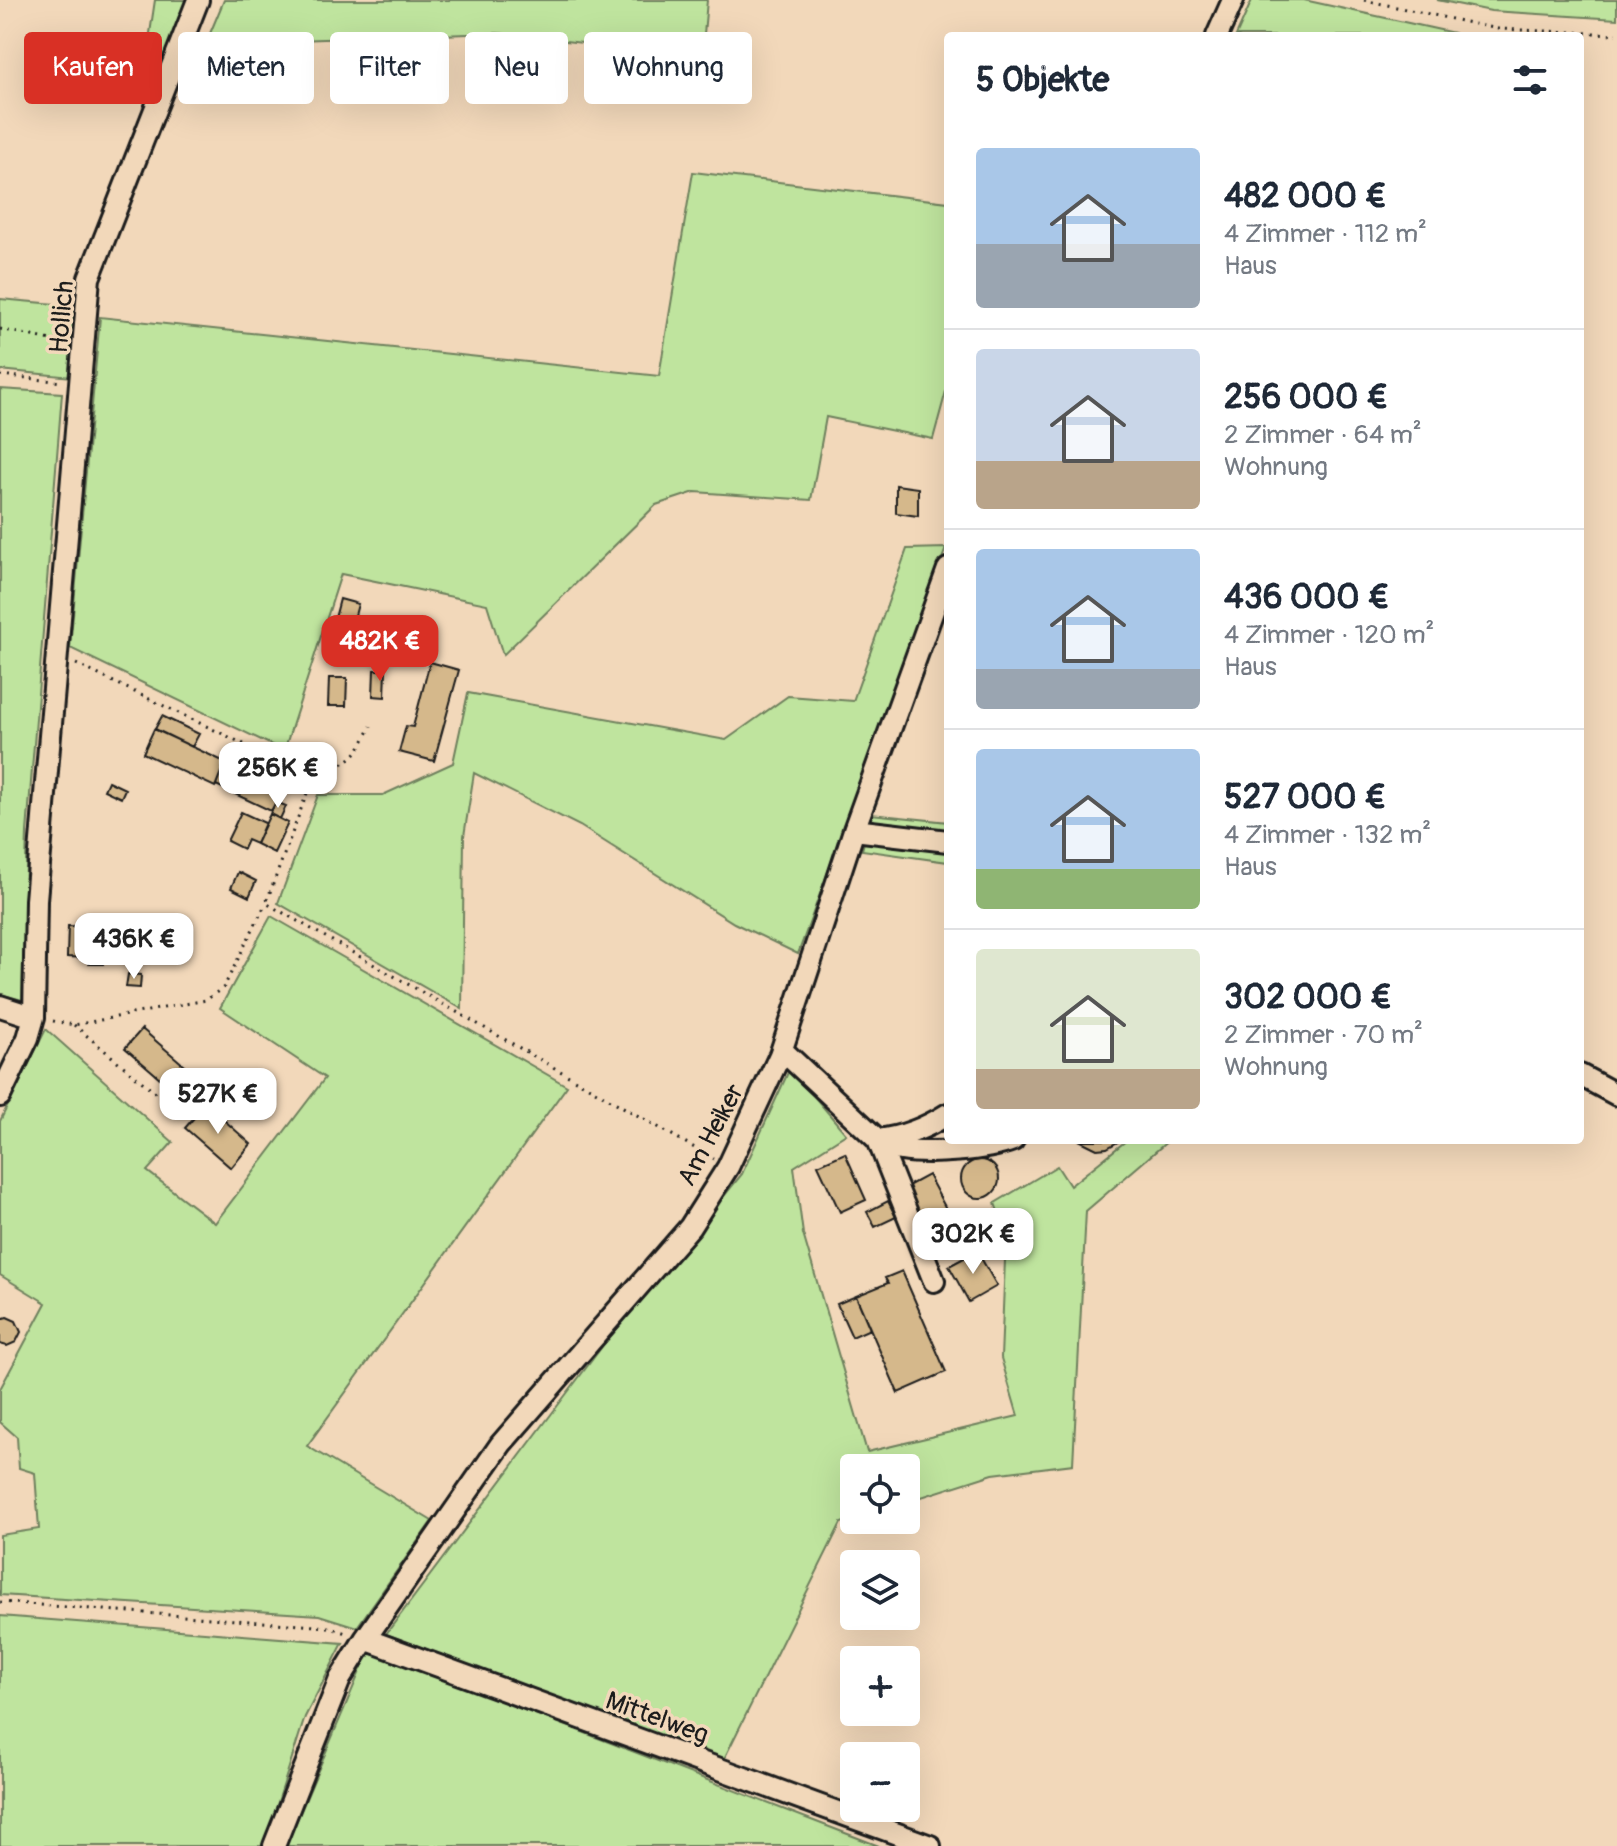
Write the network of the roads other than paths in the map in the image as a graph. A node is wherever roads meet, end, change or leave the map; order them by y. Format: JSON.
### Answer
{"nodes":[{"id":1,"x":198,"y":0,"type":"edge"},
{"id":2,"x":1233,"y":0,"type":"edge"},
{"id":3,"x":1219,"y":32,"type":"edge"},
{"id":4,"x":944,"y":580,"type":"edge"},
{"id":5,"x":854,"y":830,"type":"junction"},
{"id":6,"x":944,"y":841,"type":"edge"},
{"id":7,"x":0,"y":1006,"type":"edge"},
{"id":8,"x":34,"y":1017,"type":"junction"},
{"id":9,"x":782,"y":1050,"type":"junction"},
{"id":10,"x":1584,"y":1077,"type":"edge"},
{"id":11,"x":1617,"y":1095,"type":"edge"},
{"id":12,"x":0,"y":1096,"type":"edge"},
{"id":13,"x":944,"y":1117,"type":"edge"},
{"id":14,"x":878,"y":1140,"type":"junction"},
{"id":15,"x":1002,"y":1144,"type":"edge"},
{"id":16,"x":934,"y":1281,"type":"dead end"},
{"id":17,"x":365,"y":1639,"type":"junction"},
{"id":18,"x":274,"y":1846,"type":"edge"},
{"id":19,"x":930,"y":1846,"type":"edge"}],
"edges":[{"from":1,"to":8,"type":"street","name":"Hollich"},
{"from":2,"to":3,"type":"street"},
{"from":4,"to":5,"type":"street","name":"Am Heiker"},
{"from":5,"to":6,"type":"street"},
{"from":5,"to":9,"type":"street","name":"Am Heiker"},
{"from":7,"to":8,"type":"street"},
{"from":8,"to":12,"type":"street","name":"Hollich"},
{"from":9,"to":14,"type":"street"},
{"from":9,"to":17,"type":"street","name":"Am Heiker"},
{"from":10,"to":11,"type":"street"},
{"from":13,"to":14,"type":"street"},
{"from":14,"to":15,"type":"street"},
{"from":14,"to":16,"type":"street"},
{"from":17,"to":18,"type":"street","name":"Am Heiker"},
{"from":17,"to":19,"type":"street","name":"Mittelweg"}]}
